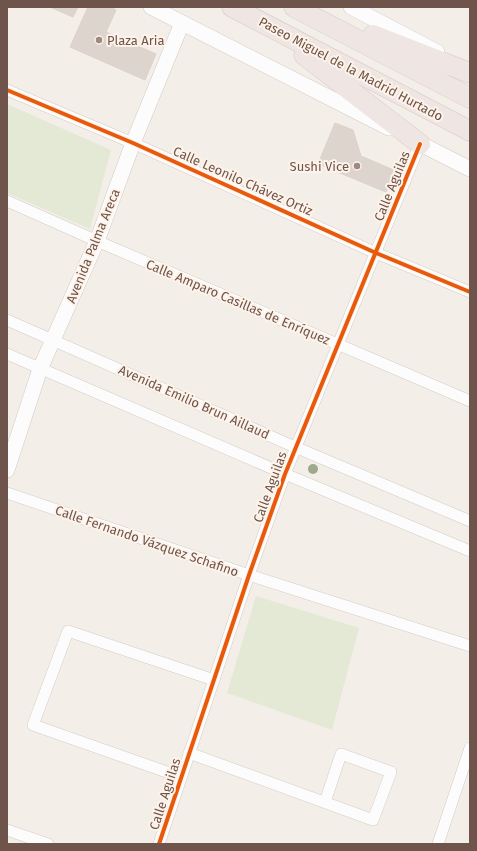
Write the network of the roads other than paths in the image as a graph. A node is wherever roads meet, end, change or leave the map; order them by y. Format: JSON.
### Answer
{"nodes":[{"id":1,"x":151,"y":7,"type":"edge"},
{"id":2,"x":232,"y":7,"type":"edge"},
{"id":3,"x":294,"y":7,"type":"edge"},
{"id":4,"x":301,"y":7,"type":"edge"},
{"id":5,"x":351,"y":7,"type":"edge"},
{"id":6,"x":259,"y":21,"type":"junction"},
{"id":7,"x":182,"y":23,"type":"junction"},
{"id":8,"x":470,"y":69,"type":"edge"},
{"id":9,"x":470,"y":73,"type":"edge"},
{"id":10,"x":7,"y":90,"type":"edge"},
{"id":11,"x":470,"y":98,"type":"edge"},
{"id":12,"x":470,"y":131,"type":"edge"},
{"id":13,"x":133,"y":143,"type":"junction"},
{"id":14,"x":420,"y":144,"type":"junction"},
{"id":15,"x":470,"y":169,"type":"edge"},
{"id":16,"x":7,"y":201,"type":"edge"},
{"id":17,"x":97,"y":241,"type":"junction"},
{"id":18,"x":376,"y":253,"type":"junction"},
{"id":19,"x":470,"y":292,"type":"edge"},
{"id":20,"x":7,"y":320,"type":"edge"},
{"id":21,"x":53,"y":340,"type":"junction"},
{"id":22,"x":337,"y":344,"type":"junction"},
{"id":23,"x":7,"y":354,"type":"edge"},
{"id":24,"x":40,"y":369,"type":"junction"},
{"id":25,"x":470,"y":401,"type":"edge"},
{"id":26,"x":296,"y":447,"type":"junction"},
{"id":27,"x":7,"y":470,"type":"edge"},
{"id":28,"x":285,"y":474,"type":"junction"},
{"id":29,"x":7,"y":493,"type":"edge"},
{"id":30,"x":470,"y":521,"type":"edge"},
{"id":31,"x":470,"y":551,"type":"edge"},
{"id":32,"x":249,"y":576,"type":"junction"},
{"id":33,"x":470,"y":646,"type":"edge"},
{"id":34,"x":214,"y":680,"type":"junction"},
{"id":35,"x":470,"y":748,"type":"edge"},
{"id":36,"x":189,"y":753,"type":"junction"},
{"id":37,"x":467,"y":768,"type":"edge"},
{"id":38,"x":181,"y":777,"type":"junction"},
{"id":39,"x":325,"y":802,"type":"junction"},
{"id":40,"x":7,"y":830,"type":"edge"},
{"id":41,"x":48,"y":844,"type":"edge"},
{"id":42,"x":159,"y":844,"type":"edge"},
{"id":43,"x":438,"y":844,"type":"edge"}],
"edges":[{"from":1,"to":7,"type":"street"},
{"from":2,"to":6,"type":"highway","name":"Paseo Miguel de la Madrid Hurtado"},
{"from":3,"to":11,"type":"highway"},
{"from":4,"to":9,"type":"highway"},
{"from":5,"to":8,"type":"street"},
{"from":6,"to":12,"type":"highway","name":"Paseo Miguel de la Madrid Hurtado"},
{"from":6,"to":14,"type":"highway"},
{"from":7,"to":13,"type":"street","name":"Avenida Palma Areca"},
{"from":7,"to":14,"type":"street"},
{"from":10,"to":13,"type":"street","name":"Calle Leonilo Chávez Ortiz"},
{"from":13,"to":17,"type":"street","name":"Avenida Palma Areca"},
{"from":13,"to":18,"type":"street","name":"Calle Leonilo Chávez Ortiz"},
{"from":14,"to":15,"type":"street"},
{"from":14,"to":18,"type":"street","name":"Calle Aguilas"},
{"from":16,"to":17,"type":"street","name":"Calle Amparo Casillas de Enríquez"},
{"from":17,"to":21,"type":"street","name":"Avenida Palma Areca"},
{"from":17,"to":22,"type":"street","name":"Calle Amparo Casillas de Enríquez"},
{"from":18,"to":19,"type":"street","name":"Calle Leonilo Chávez Ortiz"},
{"from":18,"to":22,"type":"street","name":"Calle Aguilas"},
{"from":20,"to":21,"type":"street","name":"Avenida Emilio Brun Aillaud"},
{"from":21,"to":24,"type":"street","name":"Avenida Palma Areca"},
{"from":21,"to":26,"type":"street","name":"Avenida Emilio Brun Aillaud"},
{"from":22,"to":25,"type":"street","name":"Calle Amparo Casillas de Enríquez"},
{"from":22,"to":26,"type":"street","name":"Calle Aguilas"},
{"from":23,"to":24,"type":"street"},
{"from":24,"to":27,"type":"street","name":"Avenida Palma Areca"},
{"from":24,"to":28,"type":"street"},
{"from":26,"to":28,"type":"street","name":"Calle Aguilas"},
{"from":26,"to":30,"type":"street","name":"Avenida Emilio Brun Aillaud"},
{"from":28,"to":31,"type":"street"},
{"from":28,"to":32,"type":"street","name":"Calle Aguilas"},
{"from":29,"to":32,"type":"street","name":"Calle Fernando Vázquez Schafino"},
{"from":32,"to":33,"type":"street","name":"Calle Fernando Vázquez Schafino"},
{"from":32,"to":34,"type":"street","name":"Calle Aguilas"},
{"from":34,"to":36,"type":"street","name":"Calle Aguilas"},
{"from":34,"to":38,"type":"street"},
{"from":35,"to":37,"type":"street"},
{"from":36,"to":38,"type":"street","name":"Calle Aguilas"},
{"from":36,"to":39,"type":"street"},
{"from":37,"to":43,"type":"street"},
{"from":38,"to":42,"type":"street","name":"Calle Aguilas"},
{"from":39,"to":39,"type":"street"},
{"from":40,"to":41,"type":"street"}]}
